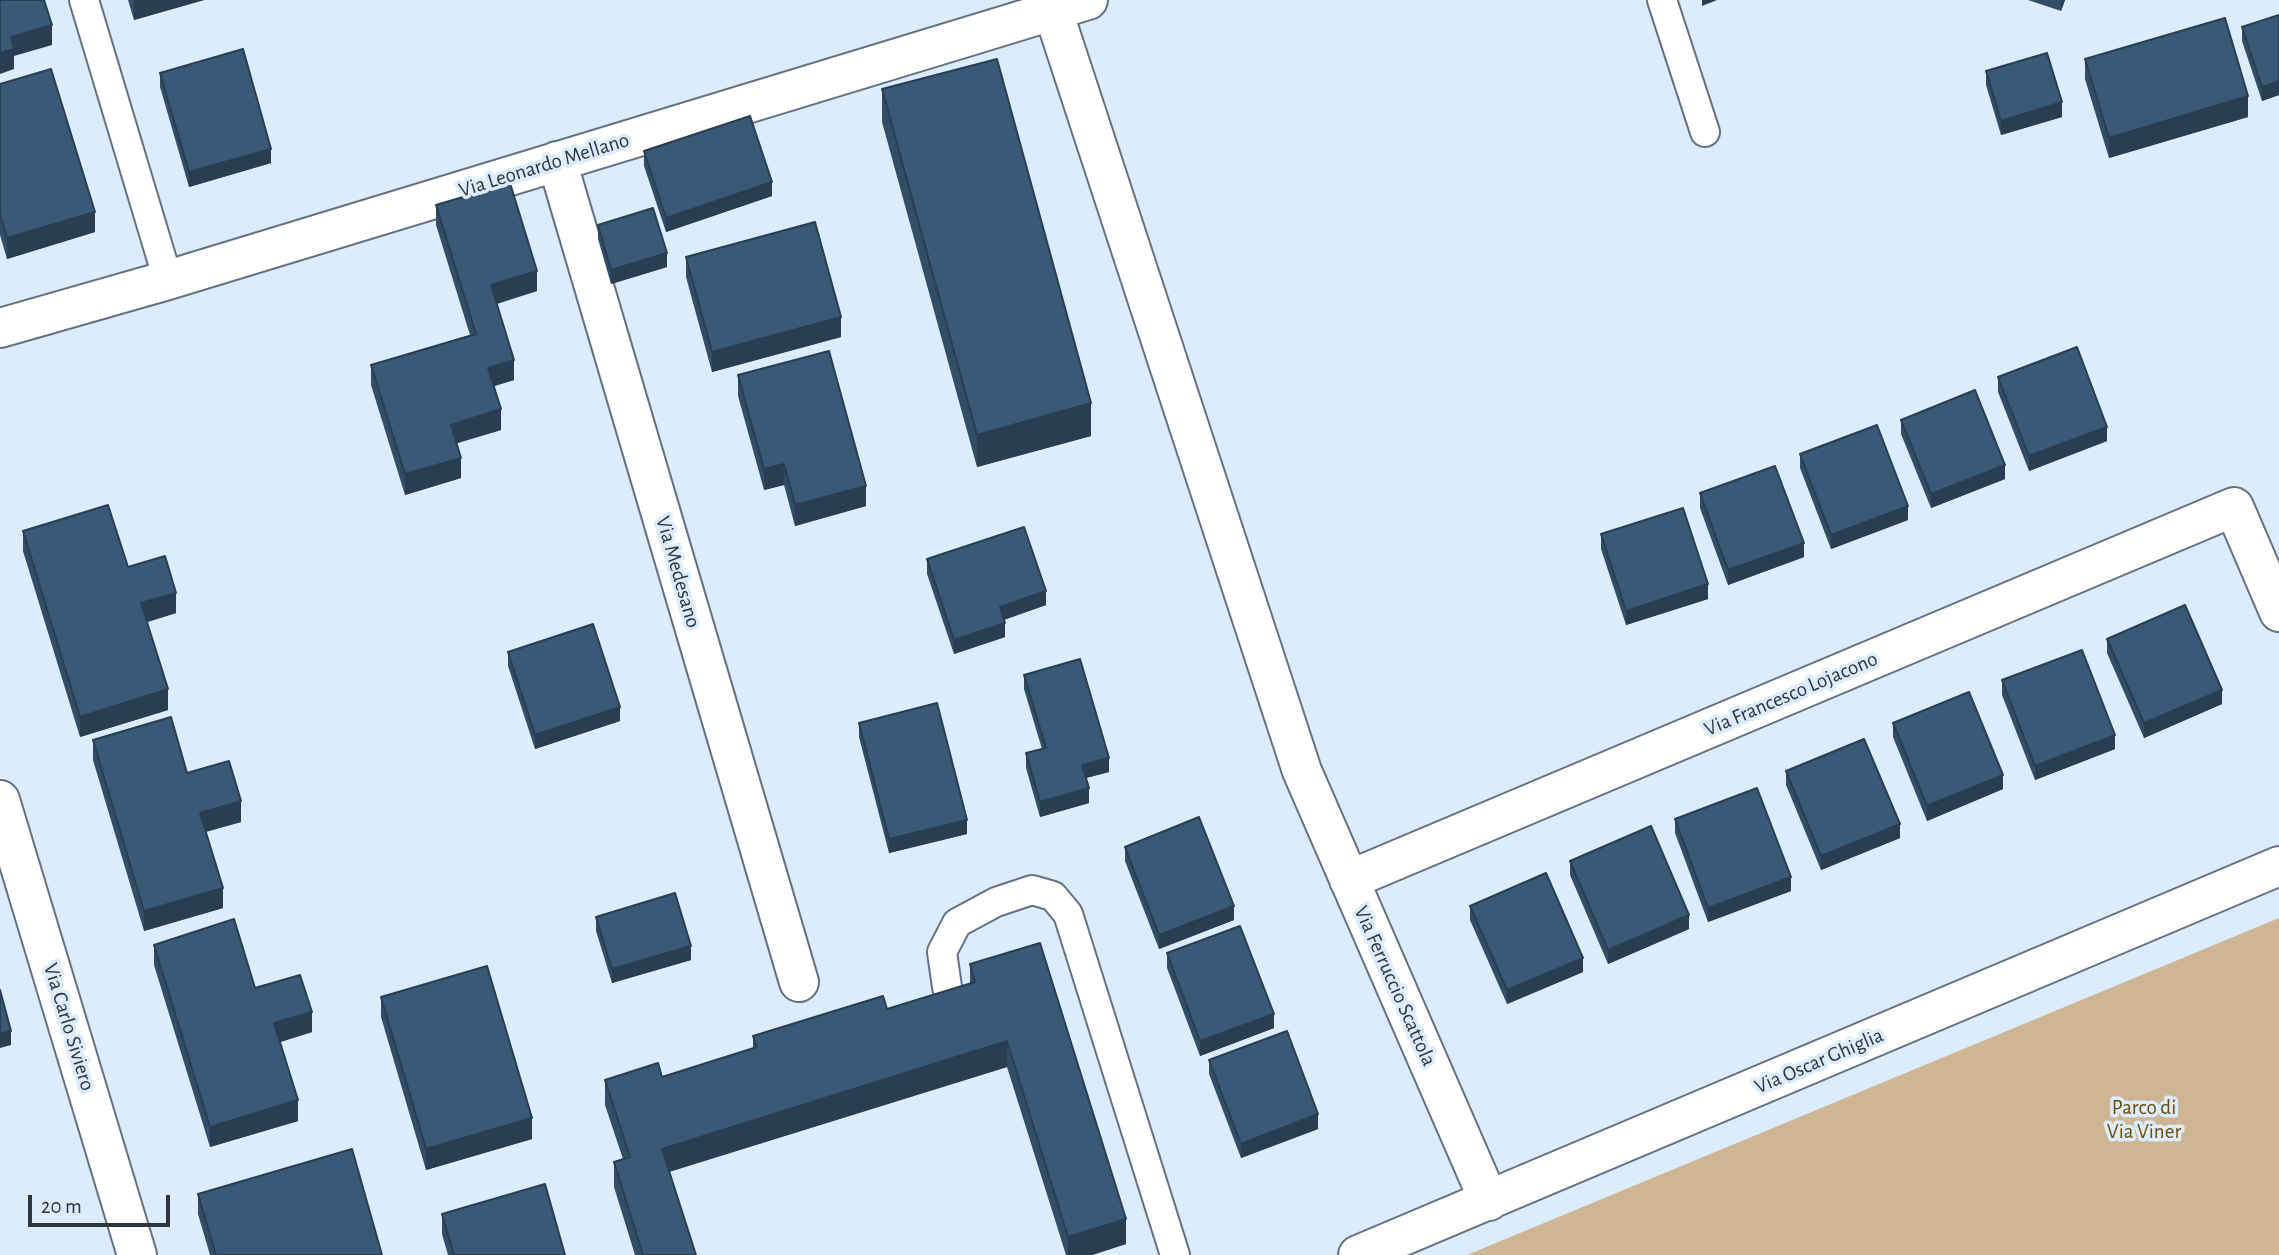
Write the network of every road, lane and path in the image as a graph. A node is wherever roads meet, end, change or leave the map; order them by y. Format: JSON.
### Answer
{"nodes":[{"id":1,"x":84,"y":0,"type":"edge"},
{"id":2,"x":1662,"y":0,"type":"edge"},
{"id":3,"x":1071,"y":5,"type":"edge"},
{"id":4,"x":1705,"y":132,"type":"dead end"},
{"id":5,"x":557,"y":162,"type":"junction"},
{"id":6,"x":168,"y":280,"type":"junction"},
{"id":7,"x":0,"y":328,"type":"edge"},
{"id":8,"x":2279,"y":611,"type":"edge"},
{"id":9,"x":0,"y":800,"type":"edge"},
{"id":10,"x":2279,"y":866,"type":"edge"},
{"id":11,"x":1349,"y":880,"type":"junction"},
{"id":12,"x":799,"y":982,"type":"dead end"},
{"id":13,"x":947,"y":988,"type":"edge"},
{"id":14,"x":1489,"y":1201,"type":"junction"},
{"id":15,"x":137,"y":1255,"type":"edge"},
{"id":16,"x":1175,"y":1255,"type":"edge"},
{"id":17,"x":1358,"y":1255,"type":"edge"}],
"edges":[{"from":1,"to":6,"type":"lane"},
{"from":2,"to":4,"type":"lane"},
{"from":3,"to":5,"type":"street","name":"Via Leonardo Mellano"},
{"from":3,"to":11,"type":"street","name":"Via Ferruccio Scattola"},
{"from":5,"to":6,"type":"street","name":"Via Leonardo Mellano"},
{"from":5,"to":12,"type":"street","name":"Via Medesano"},
{"from":6,"to":7,"type":"street","name":"Via Leonardo Mellano"},
{"from":8,"to":11,"type":"street","name":"Via Francesco Lojacono"},
{"from":9,"to":15,"type":"street","name":"Via Carlo Siviero"},
{"from":10,"to":14,"type":"street","name":"Via Oscar Ghiglia"},
{"from":11,"to":14,"type":"street","name":"Via Ferruccio Scattola"},
{"from":13,"to":16,"type":"lane"},
{"from":14,"to":17,"type":"street","name":"Via Oscar Ghiglia"}]}
